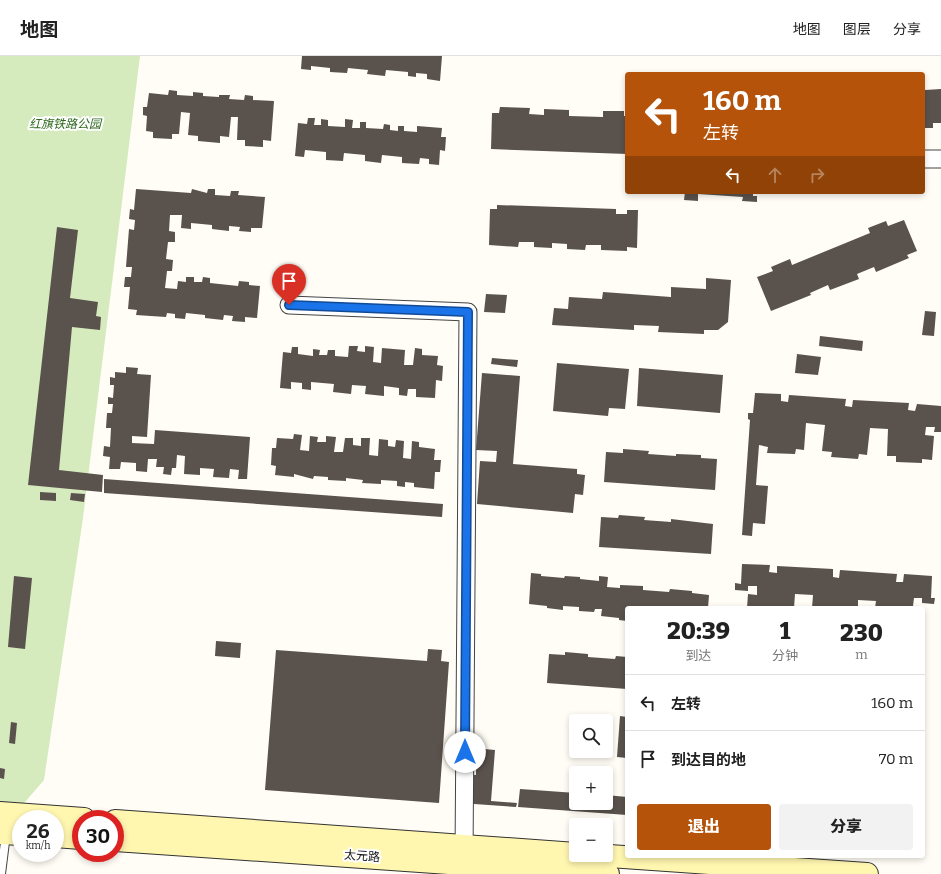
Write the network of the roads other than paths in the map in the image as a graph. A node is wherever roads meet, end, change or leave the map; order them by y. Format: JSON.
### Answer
{"nodes":[{"id":1,"x":925,"y":159,"type":"edge"},
{"id":2,"x":941,"y":159,"type":"edge"},
{"id":3,"x":289,"y":305,"type":"dead end"},
{"id":4,"x":72,"y":820,"type":"edge"},
{"id":5,"x":124,"y":822,"type":"edge"},
{"id":6,"x":8,"y":825,"type":"edge"},
{"id":7,"x":124,"y":840,"type":"edge"},
{"id":8,"x":464,"y":854,"type":"junction"},
{"id":9,"x":569,"y":854,"type":"edge"},
{"id":10,"x":613,"y":856,"type":"edge"},
{"id":11,"x":625,"y":857,"type":"edge"},
{"id":12,"x":638,"y":858,"type":"edge"},
{"id":13,"x":1,"y":874,"type":"edge"},
{"id":14,"x":608,"y":874,"type":"edge"},
{"id":15,"x":867,"y":874,"type":"edge"}],
"edges":[{"from":1,"to":2,"type":"street"},
{"from":3,"to":8,"type":"street"},
{"from":4,"to":6,"type":"main road"},
{"from":5,"to":8,"type":"main road","name":"太元路"},
{"from":6,"to":13,"type":"lane"},
{"from":7,"to":8,"type":"main road","name":"太元路"},
{"from":8,"to":9,"type":"main road","name":"太元路"},
{"from":8,"to":14,"type":"main road","name":"太元路"},
{"from":10,"to":11,"type":"main road"},
{"from":12,"to":15,"type":"main road"}]}
